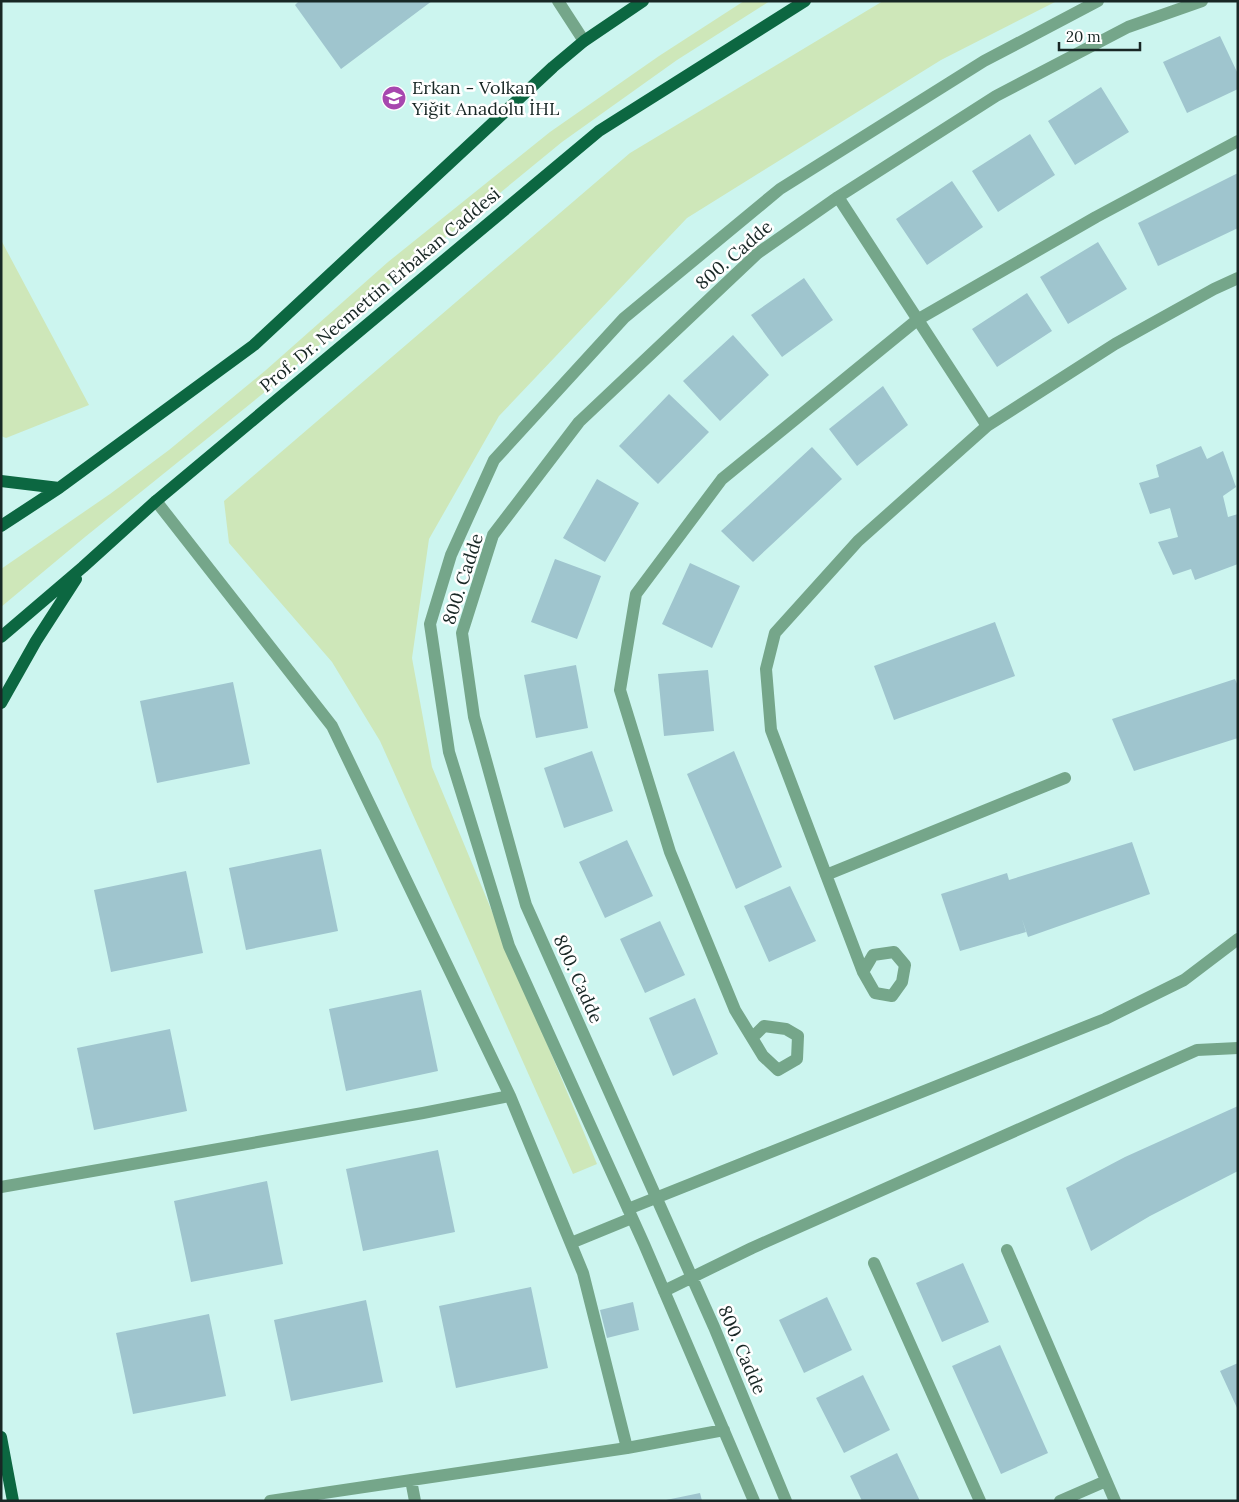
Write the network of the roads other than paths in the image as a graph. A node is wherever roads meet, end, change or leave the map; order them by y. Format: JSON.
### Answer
{"nodes":[{"id":1,"x":558,"y":1,"type":"edge"},
{"id":2,"x":643,"y":1,"type":"edge"},
{"id":3,"x":805,"y":1,"type":"edge"},
{"id":4,"x":1098,"y":1,"type":"edge"},
{"id":5,"x":1202,"y":1,"type":"edge"},
{"id":6,"x":584,"y":41,"type":"junction"},
{"id":7,"x":1238,"y":141,"type":"edge"},
{"id":8,"x":838,"y":197,"type":"junction"},
{"id":9,"x":1238,"y":278,"type":"edge"},
{"id":10,"x":917,"y":320,"type":"junction"},
{"id":11,"x":987,"y":426,"type":"junction"},
{"id":12,"x":1,"y":481,"type":"edge"},
{"id":13,"x":59,"y":488,"type":"junction"},
{"id":14,"x":156,"y":501,"type":"junction"},
{"id":15,"x":1,"y":526,"type":"edge"},
{"id":16,"x":83,"y":567,"type":"junction"},
{"id":17,"x":1,"y":637,"type":"edge"},
{"id":18,"x":1,"y":703,"type":"edge"},
{"id":19,"x":1065,"y":778,"type":"dead end"},
{"id":20,"x":826,"y":875,"type":"junction"},
{"id":21,"x":1238,"y":939,"type":"edge"},
{"id":22,"x":864,"y":972,"type":"dead end"},
{"id":23,"x":752,"y":1038,"type":"dead end"},
{"id":24,"x":1238,"y":1048,"type":"edge"},
{"id":25,"x":510,"y":1096,"type":"junction"},
{"id":26,"x":1,"y":1187,"type":"edge"},
{"id":27,"x":656,"y":1197,"type":"junction"},
{"id":28,"x":630,"y":1214,"type":"junction"},
{"id":29,"x":571,"y":1244,"type":"junction"},
{"id":30,"x":1008,"y":1250,"type":"dead end"},
{"id":31,"x":874,"y":1263,"type":"dead end"},
{"id":32,"x":691,"y":1278,"type":"junction"},
{"id":33,"x":664,"y":1291,"type":"junction"},
{"id":34,"x":724,"y":1430,"type":"junction"},
{"id":35,"x":1,"y":1437,"type":"edge"},
{"id":36,"x":627,"y":1448,"type":"junction"},
{"id":37,"x":411,"y":1480,"type":"junction"},
{"id":38,"x":1106,"y":1480,"type":"junction"},
{"id":39,"x":13,"y":1501,"type":"edge"},
{"id":40,"x":270,"y":1501,"type":"edge"},
{"id":41,"x":415,"y":1501,"type":"edge"},
{"id":42,"x":754,"y":1501,"type":"edge"},
{"id":43,"x":786,"y":1501,"type":"edge"},
{"id":44,"x":980,"y":1501,"type":"edge"},
{"id":45,"x":1060,"y":1501,"type":"edge"},
{"id":46,"x":1115,"y":1501,"type":"edge"}],
"edges":[{"from":1,"to":6,"type":"street"},
{"from":2,"to":6,"type":"main road"},
{"from":3,"to":14,"type":"main road","name":"Prof. Dr. Necmettin Erbakan Caddesi"},
{"from":4,"to":28,"type":"street","name":"800. Cadde"},
{"from":5,"to":8,"type":"street","name":"800. Cadde"},
{"from":6,"to":13,"type":"main road"},
{"from":7,"to":10,"type":"street"},
{"from":8,"to":10,"type":"street"},
{"from":8,"to":27,"type":"street","name":"800. Cadde"},
{"from":9,"to":11,"type":"street"},
{"from":10,"to":11,"type":"street"},
{"from":10,"to":23,"type":"street"},
{"from":11,"to":20,"type":"street"},
{"from":12,"to":13,"type":"main road"},
{"from":13,"to":15,"type":"main road"},
{"from":14,"to":16,"type":"main road","name":"Prof. Dr. Necmettin Erbakan Caddesi"},
{"from":14,"to":25,"type":"street"},
{"from":16,"to":17,"type":"main road","name":"Prof. Dr. Necmettin Erbakan Caddesi"},
{"from":16,"to":18,"type":"main road"},
{"from":19,"to":20,"type":"street"},
{"from":20,"to":22,"type":"street"},
{"from":21,"to":27,"type":"street"},
{"from":24,"to":32,"type":"street"},
{"from":25,"to":26,"type":"street"},
{"from":25,"to":29,"type":"street"},
{"from":27,"to":28,"type":"street"},
{"from":27,"to":32,"type":"street","name":"800. Cadde"},
{"from":28,"to":29,"type":"street"},
{"from":28,"to":33,"type":"street","name":"800. Cadde"},
{"from":29,"to":36,"type":"street"},
{"from":30,"to":38,"type":"street"},
{"from":31,"to":44,"type":"street"},
{"from":32,"to":33,"type":"street"},
{"from":32,"to":43,"type":"street","name":"800. Cadde"},
{"from":33,"to":34,"type":"street","name":"800. Cadde"},
{"from":34,"to":36,"type":"street"},
{"from":34,"to":42,"type":"street","name":"800. Cadde"},
{"from":35,"to":39,"type":"main road"},
{"from":36,"to":37,"type":"street"},
{"from":37,"to":40,"type":"street"},
{"from":37,"to":41,"type":"street"},
{"from":38,"to":45,"type":"street"},
{"from":38,"to":46,"type":"street"}]}
